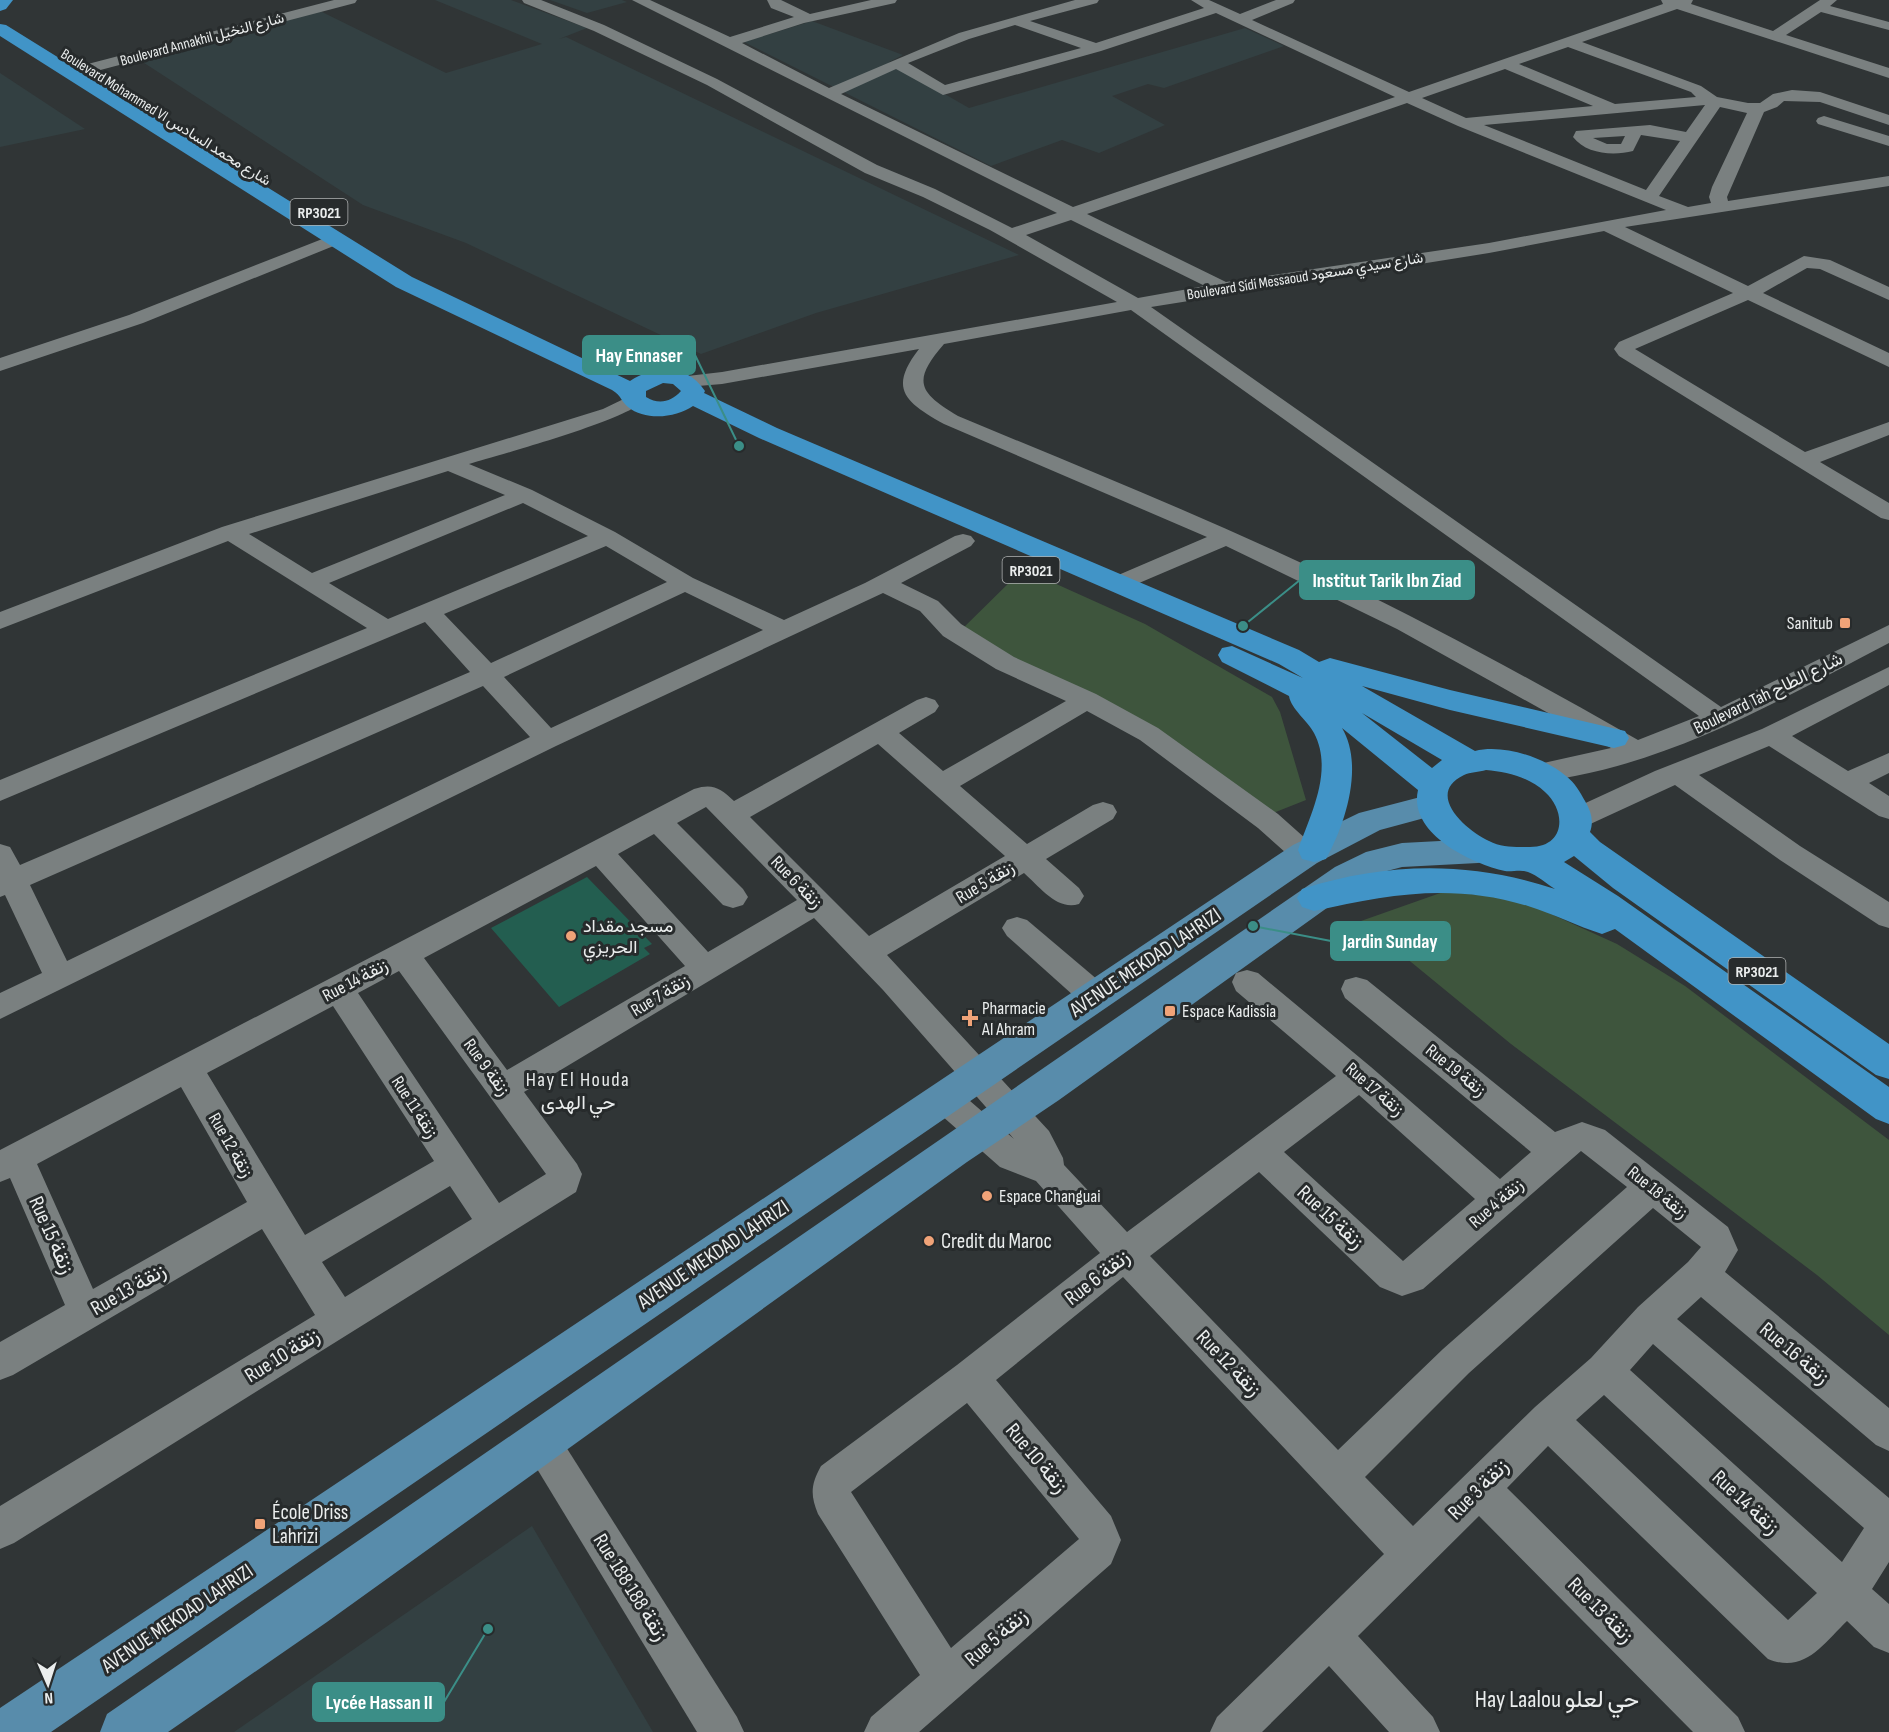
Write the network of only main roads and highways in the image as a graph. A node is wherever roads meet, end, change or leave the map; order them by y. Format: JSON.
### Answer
{"nodes":[{"id":1,"x":5,"y":0,"type":"edge"},
{"id":2,"x":0,"y":7,"type":"edge"},
{"id":3,"x":0,"y":29,"type":"edge"},
{"id":4,"x":659,"y":377,"type":"junction"},
{"id":5,"x":686,"y":394,"type":"junction"},
{"id":6,"x":637,"y":399,"type":"junction"},
{"id":7,"x":1292,"y":671,"type":"junction"},
{"id":8,"x":1624,"y":744,"type":"road end"},
{"id":9,"x":1468,"y":761,"type":"junction"},
{"id":10,"x":1433,"y":795,"type":"junction"},
{"id":11,"x":1575,"y":827,"type":"junction"},
{"id":12,"x":1478,"y":851,"type":"junction"},
{"id":13,"x":1310,"y":852,"type":"junction"},
{"id":14,"x":1533,"y":859,"type":"junction"},
{"id":15,"x":1314,"y":898,"type":"junction"},
{"id":16,"x":1679,"y":959,"type":"junction"},
{"id":17,"x":1889,"y":1064,"type":"edge"},
{"id":18,"x":1889,"y":1108,"type":"edge"},
{"id":19,"x":8,"y":1732,"type":"edge"},
{"id":20,"x":125,"y":1732,"type":"edge"}],
"edges":[{"from":1,"to":2,"type":"highway","number":"RP3021"},
{"from":2,"to":4,"type":"highway","name":"Boulevard Mohammed VI شارع محمد السادس","number":"RP3021"},
{"from":3,"to":6,"type":"highway","name":"Boulevard Mohammed VI شارع محمد السادس","number":"RP3021"},
{"from":4,"to":5,"type":"highway","name":"Boulevard Mohammed VI شارع محمد السادس","number":"RP3021"},
{"from":4,"to":6,"type":"highway"},
{"from":5,"to":6,"type":"highway","name":"Boulevard Mohammed VI شارع محمد السادس","number":"RP3021"},
{"from":5,"to":7,"type":"highway","name":"Boulevard Mohammed VI شارع محمد السادس","number":"RP3021"},
{"from":5,"to":7,"type":"highway","name":"Boulevard Mohammed VI شارع محمد السادس","number":"RP3021"},
{"from":7,"to":8,"type":"highway"},
{"from":7,"to":9,"type":"highway","name":"Boulevard Mohammed VI شارع محمد السادس","number":"RP3021"},
{"from":7,"to":10,"type":"highway","name":"Boulevard Mohammed VI شارع محمد السادس","number":"RP3021"},
{"from":7,"to":13,"type":"highway"},
{"from":9,"to":10,"type":"highway","number":"RP3021"},
{"from":9,"to":11,"type":"highway","number":"RP3021"},
{"from":10,"to":12,"type":"highway","number":"RP3021"},
{"from":10,"to":13,"type":"main road","name":"AVENUE MEKDAD LAHRIZI"},
{"from":11,"to":14,"type":"highway","number":"RP3021"},
{"from":11,"to":17,"type":"highway","number":"RP3021"},
{"from":12,"to":14,"type":"highway","number":"RP3021"},
{"from":12,"to":15,"type":"main road"},
{"from":13,"to":19,"type":"main road","name":"AVENUE MEKDAD LAHRIZI"},
{"from":14,"to":16,"type":"highway","number":"RP3021"},
{"from":15,"to":16,"type":"highway"},
{"from":15,"to":20,"type":"main road"},
{"from":16,"to":18,"type":"highway","number":"RP3021"}]}
